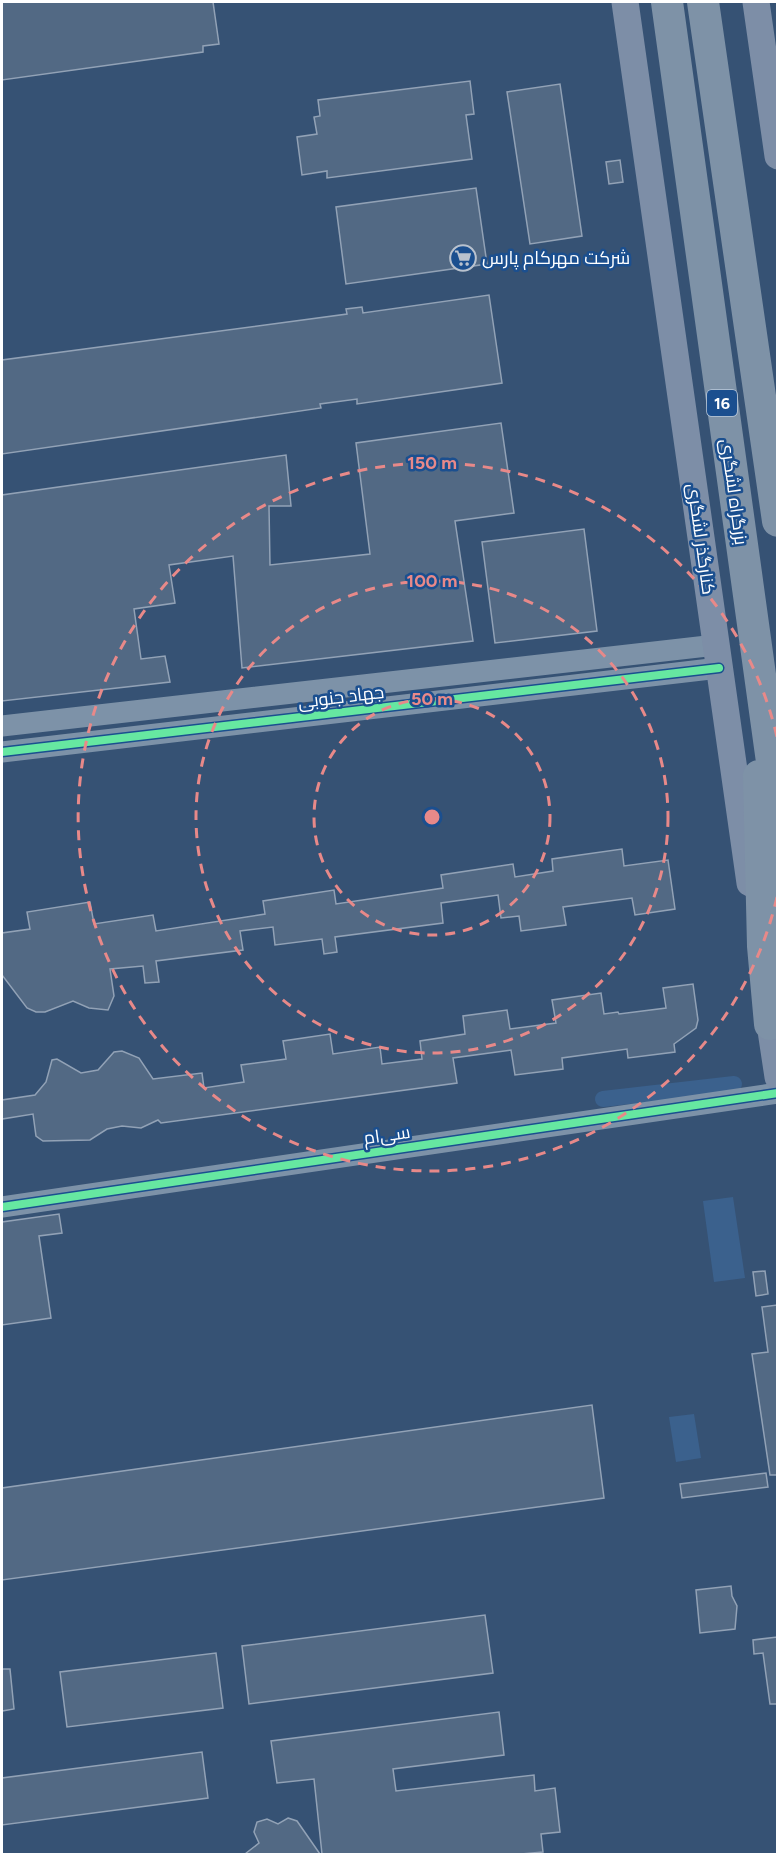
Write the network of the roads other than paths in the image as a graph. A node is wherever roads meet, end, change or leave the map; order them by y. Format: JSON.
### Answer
{"nodes":[{"id":1,"x":625,"y":2,"type":"edge"},
{"id":2,"x":668,"y":2,"type":"edge"},
{"id":3,"x":703,"y":2,"type":"edge"},
{"id":4,"x":756,"y":2,"type":"edge"},
{"id":5,"x":777,"y":156,"type":"edge"},
{"id":6,"x":777,"y":521,"type":"edge"},
{"id":7,"x":718,"y":656,"type":"junction"},
{"id":8,"x":757,"y":661,"type":"junction"},
{"id":9,"x":2,"y":726,"type":"edge"},
{"id":10,"x":2,"y":752,"type":"edge"},
{"id":11,"x":777,"y":805,"type":"edge"},
{"id":12,"x":770,"y":1024,"type":"junction"},
{"id":13,"x":777,"y":1077,"type":"edge"},
{"id":14,"x":777,"y":1093,"type":"edge"},
{"id":15,"x":2,"y":1207,"type":"edge"}],
"edges":[{"from":1,"to":7,"type":"main road","name":"کنارگذر لشگری"},
{"from":2,"to":8,"type":"highway","name":"بزرگراه لشگری","number":"16"},
{"from":3,"to":6,"type":"highway","number":"16"},
{"from":4,"to":5,"type":"main road"},
{"from":7,"to":9,"type":"street","name":"جهاد جنوبی"},
{"from":7,"to":10,"type":"street","name":"جهاد جنوبی"},
{"from":7,"to":12,"type":"main road","name":"کنارگذر لشگری"},
{"from":8,"to":11,"type":"highway","name":"بزرگراه لشگری","number":"16"},
{"from":8,"to":12,"type":"highway"},
{"from":12,"to":13,"type":"main road","name":"کنارگذر لشگری"},
{"from":14,"to":15,"type":"street","name":"سی‌ام"}]}
